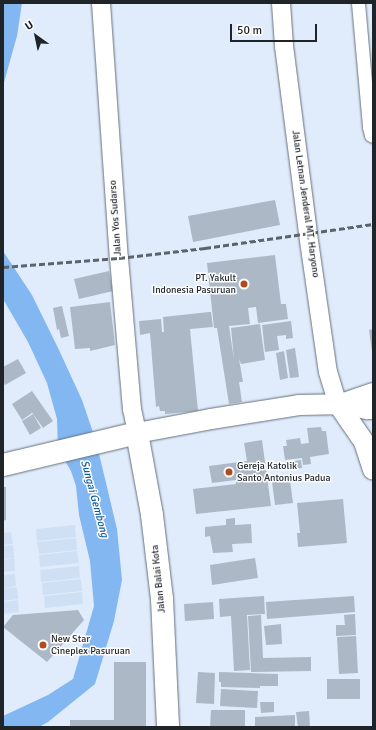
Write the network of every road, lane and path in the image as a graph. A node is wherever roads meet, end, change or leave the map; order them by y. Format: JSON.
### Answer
{"nodes":[{"id":1,"x":101,"y":3,"type":"edge"},
{"id":2,"x":281,"y":3,"type":"edge"},
{"id":3,"x":358,"y":3,"type":"edge"},
{"id":4,"x":368,"y":42,"type":"edge"},
{"id":5,"x":369,"y":86,"type":"edge"},
{"id":6,"x":373,"y":136,"type":"edge"},
{"id":7,"x":373,"y":392,"type":"edge"},
{"id":8,"x":338,"y":404,"type":"junction"},
{"id":9,"x":373,"y":410,"type":"edge"},
{"id":10,"x":137,"y":433,"type":"junction"},
{"id":11,"x":3,"y":465,"type":"edge"},
{"id":12,"x":373,"y":470,"type":"edge"},
{"id":13,"x":168,"y":727,"type":"edge"}],
"edges":[{"from":1,"to":10,"type":"main road","name":"Jalan Yos Sudarso"},
{"from":2,"to":8,"type":"main road","name":"Jalan Letnan Jenderal MT. Haryono"},
{"from":3,"to":4,"type":"street"},
{"from":4,"to":5,"type":"street"},
{"from":5,"to":6,"type":"street"},
{"from":7,"to":8,"type":"main road"},
{"from":8,"to":9,"type":"main road"},
{"from":8,"to":10,"type":"main road"},
{"from":8,"to":12,"type":"main road"},
{"from":10,"to":11,"type":"highway"},
{"from":10,"to":13,"type":"highway","name":"Jalan Balai Kota"}]}
